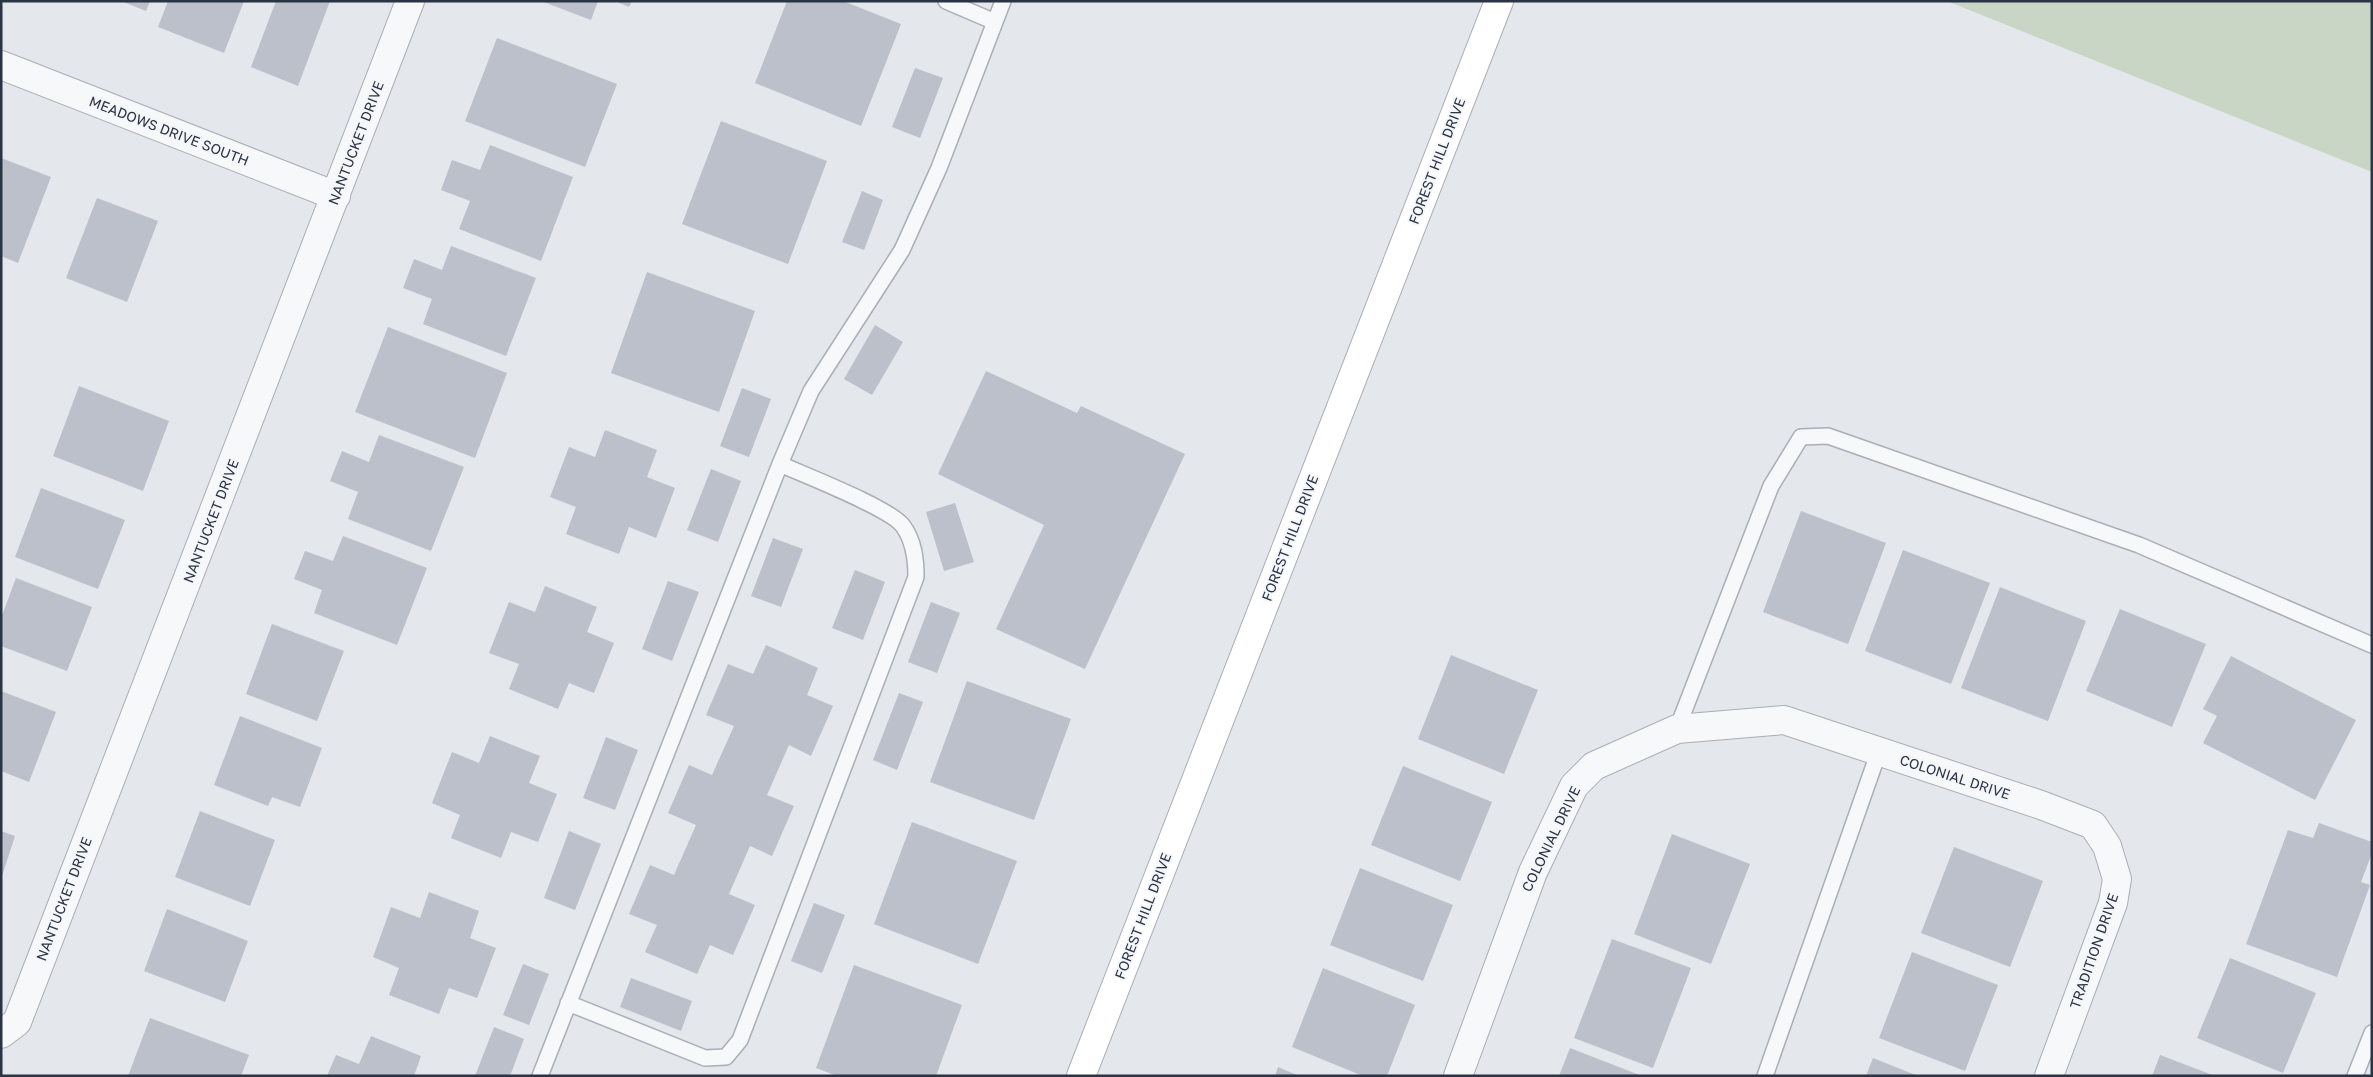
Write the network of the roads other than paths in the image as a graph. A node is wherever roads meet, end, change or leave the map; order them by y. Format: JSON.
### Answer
{"nodes":[{"id":1,"x":410,"y":1,"type":"edge"},
{"id":2,"x":946,"y":1,"type":"edge"},
{"id":3,"x":1003,"y":1,"type":"edge"},
{"id":4,"x":1499,"y":1,"type":"edge"},
{"id":5,"x":995,"y":22,"type":"junction"},
{"id":6,"x":1,"y":66,"type":"edge"},
{"id":7,"x":336,"y":196,"type":"junction"},
{"id":8,"x":780,"y":464,"type":"junction"},
{"id":9,"x":2372,"y":645,"type":"edge"},
{"id":10,"x":1677,"y":729,"type":"junction"},
{"id":11,"x":1878,"y":751,"type":"junction"},
{"id":12,"x":2041,"y":805,"type":"joint"},
{"id":13,"x":568,"y":1003,"type":"junction"},
{"id":14,"x":2372,"y":1033,"type":"edge"},
{"id":15,"x":1,"y":1034,"type":"edge"},
{"id":16,"x":540,"y":1076,"type":"edge"},
{"id":17,"x":1081,"y":1076,"type":"edge"},
{"id":18,"x":1458,"y":1076,"type":"edge"},
{"id":19,"x":1766,"y":1076,"type":"edge"},
{"id":20,"x":2049,"y":1076,"type":"edge"},
{"id":21,"x":2355,"y":1076,"type":"edge"}],
"edges":[{"from":1,"to":7,"type":"street","name":"NANTUCKET DRIVE"},
{"from":2,"to":5,"type":"lane"},
{"from":3,"to":5,"type":"lane"},
{"from":4,"to":17,"type":"main road","name":"FOREST HILL DRIVE"},
{"from":5,"to":8,"type":"lane"},
{"from":6,"to":7,"type":"street","name":"MEADOWS DRIVE SOUTH"},
{"from":7,"to":15,"type":"street","name":"NANTUCKET DRIVE"},
{"from":8,"to":13,"type":"lane"},
{"from":8,"to":13,"type":"lane"},
{"from":9,"to":10,"type":"lane"},
{"from":10,"to":11,"type":"street","name":"COLONIAL DRIVE"},
{"from":10,"to":18,"type":"street","name":"COLONIAL DRIVE"},
{"from":11,"to":12,"type":"street","name":"COLONIAL DRIVE"},
{"from":11,"to":19,"type":"lane"},
{"from":12,"to":20,"type":"street","name":"TRADITION DRIVE"},
{"from":13,"to":16,"type":"lane"},
{"from":14,"to":21,"type":"lane"}]}
